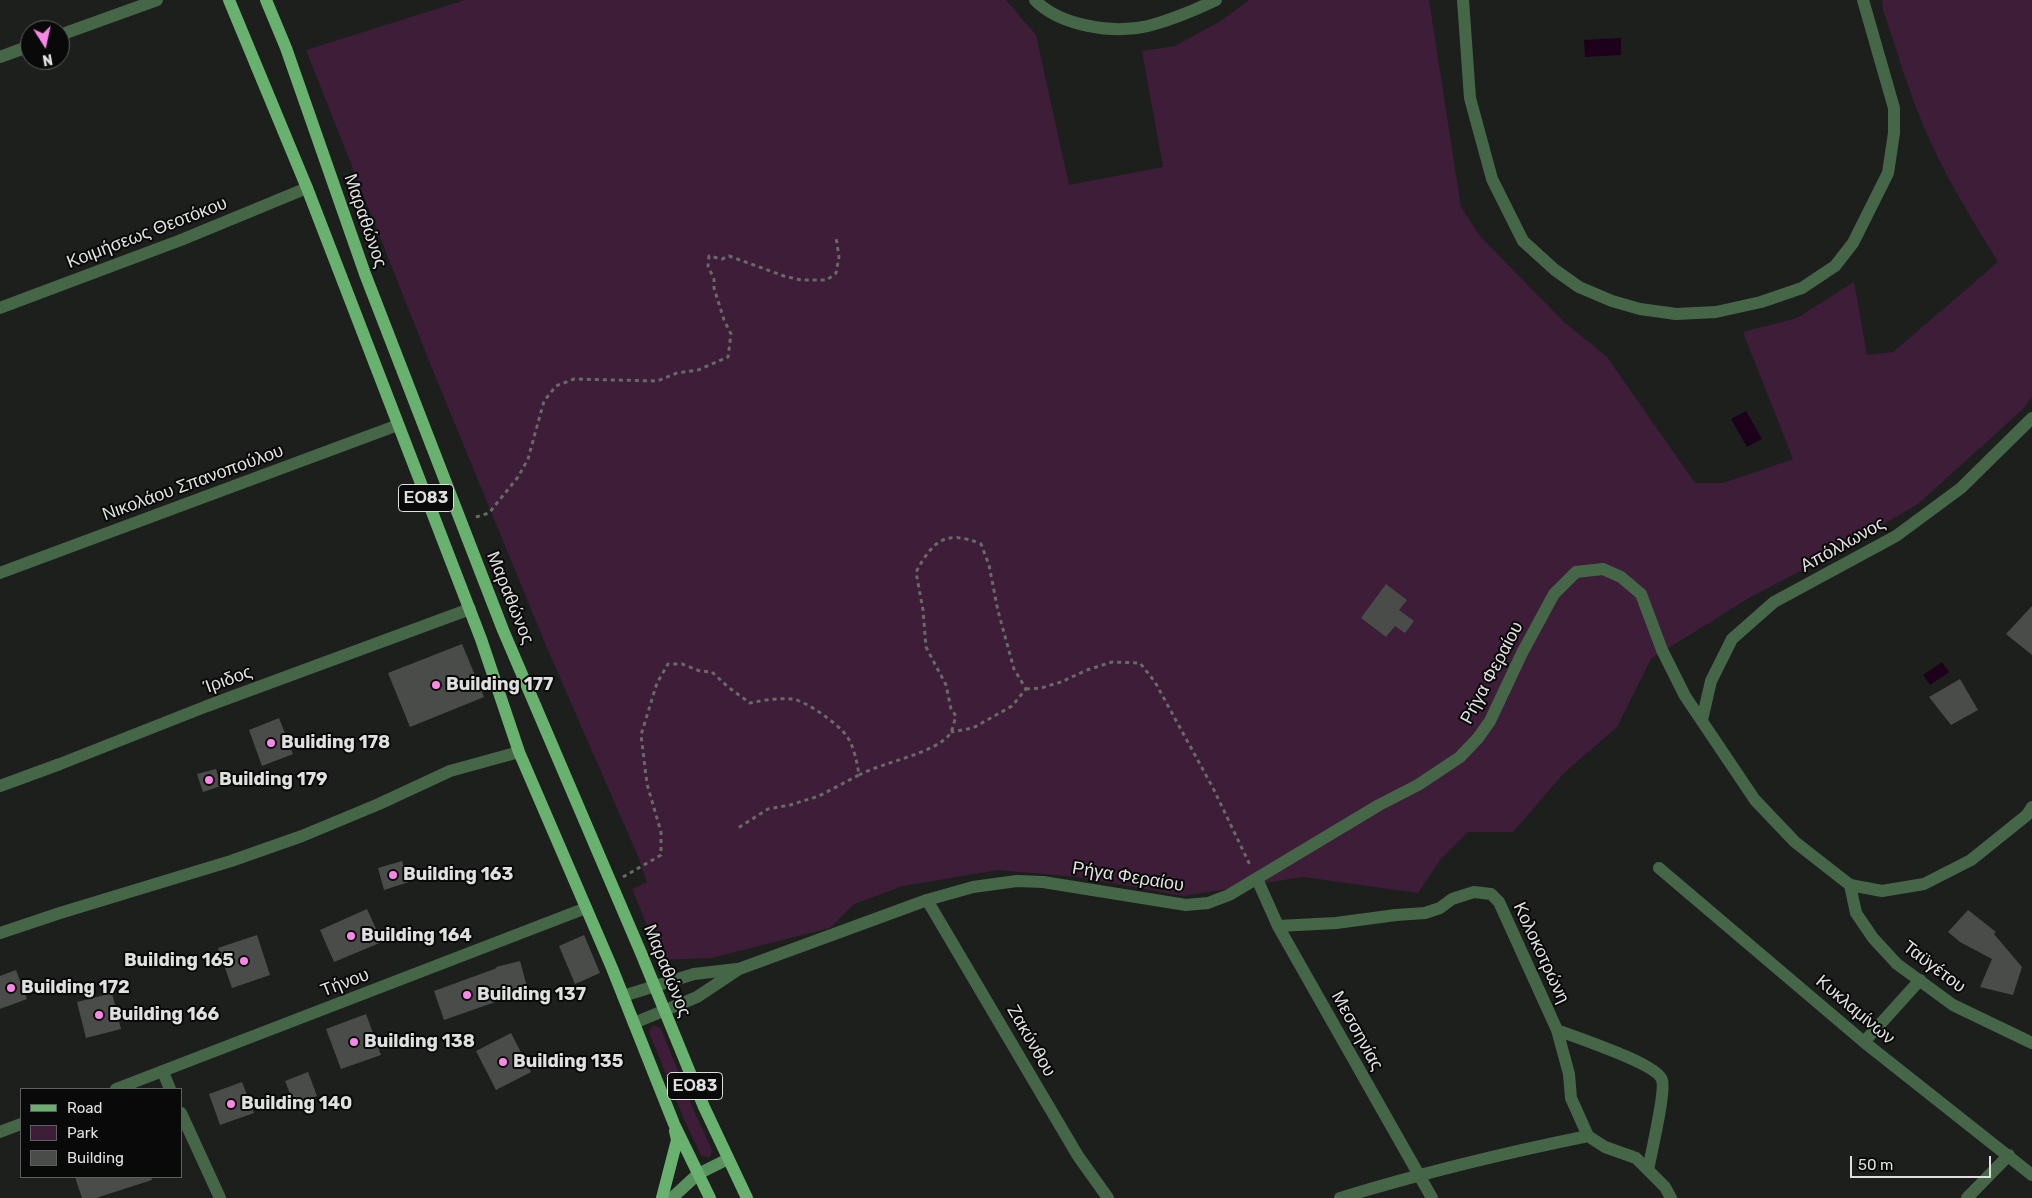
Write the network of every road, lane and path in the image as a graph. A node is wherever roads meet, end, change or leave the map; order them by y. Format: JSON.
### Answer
{"nodes":[{"id":1,"x":157,"y":0,"type":"edge"},
{"id":2,"x":229,"y":0,"type":"edge"},
{"id":3,"x":266,"y":0,"type":"edge"},
{"id":4,"x":1035,"y":0,"type":"edge"},
{"id":5,"x":1216,"y":0,"type":"edge"},
{"id":6,"x":1463,"y":0,"type":"edge"},
{"id":7,"x":1864,"y":0,"type":"edge"},
{"id":8,"x":70,"y":31,"type":"edge"},
{"id":9,"x":20,"y":50,"type":"edge"},
{"id":10,"x":0,"y":57,"type":"edge"},
{"id":11,"x":307,"y":188,"type":"junction"},
{"id":12,"x":836,"y":237,"type":"dead end"},
{"id":13,"x":0,"y":308,"type":"edge"},
{"id":14,"x":2032,"y":418,"type":"edge"},
{"id":15,"x":398,"y":425,"type":"junction"},
{"id":16,"x":461,"y":522,"type":"junction"},
{"id":17,"x":0,"y":573,"type":"edge"},
{"id":18,"x":470,"y":610,"type":"junction"},
{"id":19,"x":1026,"y":689,"type":"junction"},
{"id":20,"x":1702,"y":720,"type":"junction"},
{"id":21,"x":951,"y":732,"type":"junction"},
{"id":22,"x":519,"y":752,"type":"junction"},
{"id":23,"x":859,"y":775,"type":"junction"},
{"id":24,"x":0,"y":786,"type":"edge"},
{"id":25,"x":2032,"y":807,"type":"edge"},
{"id":26,"x":738,"y":828,"type":"dead end"},
{"id":27,"x":1659,"y":868,"type":"dead end"},
{"id":28,"x":1257,"y":879,"type":"junction"},
{"id":29,"x":612,"y":883,"type":"junction"},
{"id":30,"x":1850,"y":885,"type":"junction"},
{"id":31,"x":927,"y":900,"type":"junction"},
{"id":32,"x":586,"y":908,"type":"junction"},
{"id":33,"x":1278,"y":926,"type":"junction"},
{"id":34,"x":0,"y":934,"type":"edge"},
{"id":35,"x":739,"y":969,"type":"junction"},
{"id":36,"x":1920,"y":980,"type":"junction"},
{"id":37,"x":654,"y":985,"type":"junction"},
{"id":38,"x":623,"y":996,"type":"junction"},
{"id":39,"x":665,"y":1011,"type":"junction"},
{"id":40,"x":634,"y":1023,"type":"junction"},
{"id":41,"x":1557,"y":1030,"type":"junction"},
{"id":42,"x":1864,"y":1042,"type":"junction"},
{"id":43,"x":2032,"y":1043,"type":"edge"},
{"id":44,"x":162,"y":1072,"type":"junction"},
{"id":45,"x":119,"y":1088,"type":"edge"},
{"id":46,"x":170,"y":1088,"type":"edge"},
{"id":47,"x":182,"y":1115,"type":"edge"},
{"id":48,"x":20,"y":1124,"type":"edge"},
{"id":49,"x":674,"y":1124,"type":"junction"},
{"id":50,"x":0,"y":1132,"type":"edge"},
{"id":51,"x":1588,"y":1136,"type":"junction"},
{"id":52,"x":2008,"y":1156,"type":"junction"},
{"id":53,"x":728,"y":1160,"type":"junction"},
{"id":54,"x":1648,"y":1170,"type":"junction"},
{"id":55,"x":698,"y":1174,"type":"junction"},
{"id":56,"x":1417,"y":1175,"type":"junction"},
{"id":57,"x":2032,"y":1175,"type":"edge"},
{"id":58,"x":220,"y":1198,"type":"edge"},
{"id":59,"x":662,"y":1198,"type":"edge"},
{"id":60,"x":672,"y":1198,"type":"edge"},
{"id":61,"x":710,"y":1198,"type":"edge"},
{"id":62,"x":747,"y":1198,"type":"edge"},
{"id":63,"x":1108,"y":1198,"type":"edge"},
{"id":64,"x":1340,"y":1198,"type":"edge"},
{"id":65,"x":1432,"y":1198,"type":"edge"},
{"id":66,"x":1670,"y":1198,"type":"edge"},
{"id":67,"x":1968,"y":1198,"type":"edge"}],
"edges":[{"from":1,"to":8,"type":"street"},
{"from":2,"to":11,"type":"main road","number":"ΕΟ83"},
{"from":3,"to":16,"type":"main road","name":"Μαραθώνος","number":"ΕΟ83"},
{"from":4,"to":5,"type":"street"},
{"from":6,"to":7,"type":"street"},
{"from":9,"to":10,"type":"street"},
{"from":11,"to":13,"type":"street","name":"Κοιμήσεως Θεοτόκου"},
{"from":11,"to":15,"type":"main road","number":"ΕΟ83"},
{"from":12,"to":16,"type":"path"},
{"from":14,"to":20,"type":"street","name":"Απόλλωνος"},
{"from":15,"to":17,"type":"street","name":"Νικολάου Σπανοπούλου"},
{"from":15,"to":18,"type":"main road","number":"ΕΟ83"},
{"from":16,"to":29,"type":"main road","name":"Μαραθώνος","number":"ΕΟ83"},
{"from":18,"to":22,"type":"main road","number":"ΕΟ83"},
{"from":18,"to":24,"type":"street","name":"Ίριδος"},
{"from":19,"to":21,"type":"path"},
{"from":19,"to":21,"type":"path"},
{"from":19,"to":28,"type":"path"},
{"from":20,"to":28,"type":"street","name":"Ρήγα Φεραίου"},
{"from":20,"to":30,"type":"street","name":"Ρήγα Φεραίου"},
{"from":21,"to":23,"type":"path"},
{"from":22,"to":32,"type":"main road","number":"ΕΟ83"},
{"from":22,"to":34,"type":"street"},
{"from":23,"to":26,"type":"path"},
{"from":23,"to":29,"type":"path"},
{"from":25,"to":30,"type":"street","name":"Ρήγα Φεραίου"},
{"from":27,"to":42,"type":"street","name":"Κυκλαμίνων"},
{"from":28,"to":31,"type":"street","name":"Ρήγα Φεραίου"},
{"from":28,"to":33,"type":"street","name":"Μεσσηνίας"},
{"from":29,"to":37,"type":"main road","name":"Μαραθώνος","number":"ΕΟ83"},
{"from":30,"to":36,"type":"street","name":"Ταϋγέτου"},
{"from":31,"to":35,"type":"street","name":"Ρήγα Φεραίου"},
{"from":31,"to":63,"type":"street","name":"Ζακύνθου"},
{"from":32,"to":38,"type":"main road","number":"ΕΟ83"},
{"from":32,"to":44,"type":"street","name":"Τήνου"},
{"from":33,"to":41,"type":"street","name":"Κολοκοτρώνη"},
{"from":33,"to":56,"type":"street","name":"Μεσσηνίας"},
{"from":35,"to":37,"type":"street"},
{"from":35,"to":39,"type":"street"},
{"from":36,"to":42,"type":"street"},
{"from":36,"to":43,"type":"street","name":"Ταϋγέτου"},
{"from":37,"to":38,"type":"street"},
{"from":37,"to":39,"type":"main road","name":"Μαραθώνος","number":"ΕΟ83"},
{"from":38,"to":40,"type":"main road","number":"ΕΟ83"},
{"from":39,"to":40,"type":"street"},
{"from":39,"to":53,"type":"main road","name":"Μαραθώνος","number":"ΕΟ83"},
{"from":40,"to":49,"type":"main road","number":"ΕΟ83"},
{"from":41,"to":51,"type":"street","name":"Κολοκοτρώνη"},
{"from":41,"to":54,"type":"street"},
{"from":42,"to":52,"type":"street","name":"Κυκλαμίνων"},
{"from":44,"to":45,"type":"street","name":"Τήνου"},
{"from":44,"to":46,"type":"street"},
{"from":47,"to":58,"type":"street"},
{"from":48,"to":50,"type":"street"},
{"from":49,"to":55,"type":"main road","number":"ΕΟ83"},
{"from":49,"to":59,"type":"main road"},
{"from":51,"to":54,"type":"street"},
{"from":51,"to":56,"type":"street"},
{"from":52,"to":57,"type":"street","name":"Κυκλαμίνων"},
{"from":52,"to":67,"type":"street"},
{"from":53,"to":55,"type":"main road"},
{"from":53,"to":62,"type":"main road","name":"Μαραθώνος","number":"ΕΟ83"},
{"from":54,"to":66,"type":"street"},
{"from":55,"to":60,"type":"main road"},
{"from":55,"to":61,"type":"main road","number":"ΕΟ83"},
{"from":56,"to":64,"type":"street"},
{"from":56,"to":65,"type":"street","name":"Μεσσηνίας"}]}
